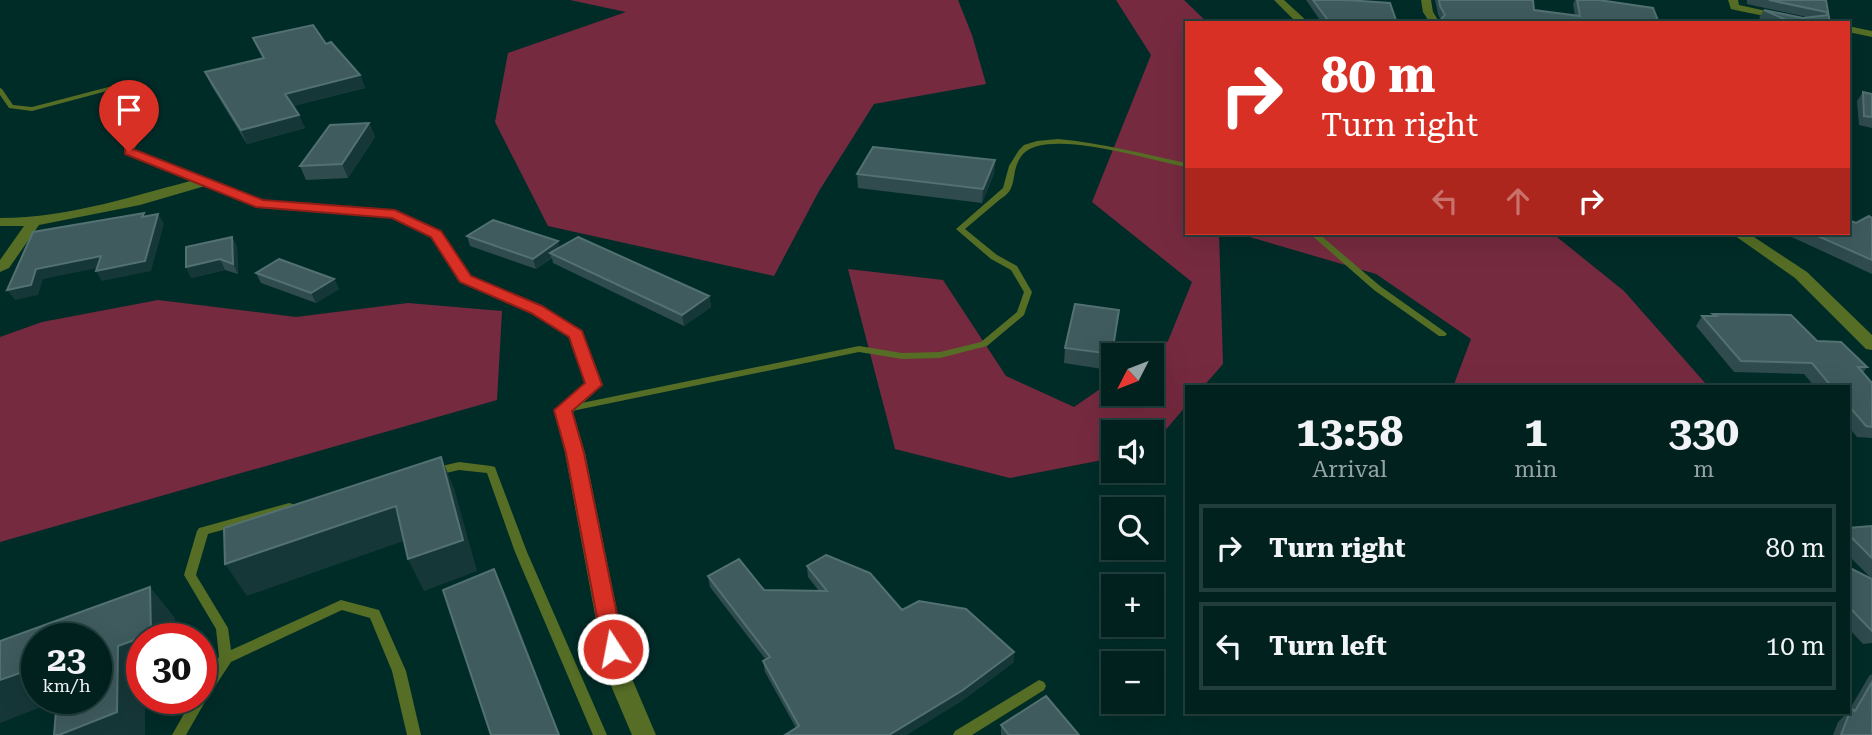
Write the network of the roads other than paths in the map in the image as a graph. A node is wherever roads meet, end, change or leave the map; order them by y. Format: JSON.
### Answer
{"nodes":[{"id":1,"x":1279,"y":0,"type":"edge"},
{"id":2,"x":1426,"y":0,"type":"edge"},
{"id":3,"x":1733,"y":0,"type":"edge"},
{"id":4,"x":1302,"y":21,"type":"edge"},
{"id":5,"x":1434,"y":21,"type":"edge"},
{"id":6,"x":1806,"y":21,"type":"edge"},
{"id":7,"x":1850,"y":29,"type":"edge"},
{"id":8,"x":1872,"y":34,"type":"edge"},
{"id":9,"x":0,"y":90,"type":"edge"},
{"id":10,"x":1185,"y":165,"type":"edge"},
{"id":11,"x":206,"y":181,"type":"junction"},
{"id":12,"x":0,"y":222,"type":"edge"},
{"id":13,"x":34,"y":222,"type":"junction"},
{"id":14,"x":1315,"y":235,"type":"edge"},
{"id":15,"x":1741,"y":235,"type":"edge"},
{"id":16,"x":0,"y":267,"type":"edge"},
{"id":17,"x":1442,"y":334,"type":"dead end"},
{"id":18,"x":1872,"y":345,"type":"edge"},
{"id":19,"x":563,"y":410,"type":"junction"},
{"id":20,"x":419,"y":475,"type":"edge"},
{"id":21,"x":297,"y":505,"type":"edge"},
{"id":22,"x":226,"y":658,"type":"junction"},
{"id":23,"x":217,"y":672,"type":"edge"},
{"id":24,"x":1039,"y":686,"type":"dead end"},
{"id":25,"x":191,"y":714,"type":"edge"},
{"id":26,"x":179,"y":735,"type":"edge"},
{"id":27,"x":414,"y":735,"type":"edge"},
{"id":28,"x":600,"y":735,"type":"edge"},
{"id":29,"x":644,"y":735,"type":"edge"},
{"id":30,"x":960,"y":735,"type":"edge"}],
"edges":[{"from":1,"to":4,"type":"street"},
{"from":2,"to":5,"type":"street"},
{"from":3,"to":6,"type":"street"},
{"from":7,"to":8,"type":"street"},
{"from":9,"to":11,"type":"lane"},
{"from":10,"to":19,"type":"lane"},
{"from":11,"to":13,"type":"street"},
{"from":11,"to":19,"type":"street"},
{"from":12,"to":13,"type":"street"},
{"from":13,"to":16,"type":"street"},
{"from":14,"to":17,"type":"lane"},
{"from":15,"to":18,"type":"street"},
{"from":19,"to":29,"type":"street"},
{"from":20,"to":28,"type":"lane"},
{"from":21,"to":22,"type":"lane"},
{"from":22,"to":23,"type":"lane"},
{"from":22,"to":27,"type":"lane"},
{"from":24,"to":30,"type":"lane"},
{"from":25,"to":26,"type":"lane"}]}
